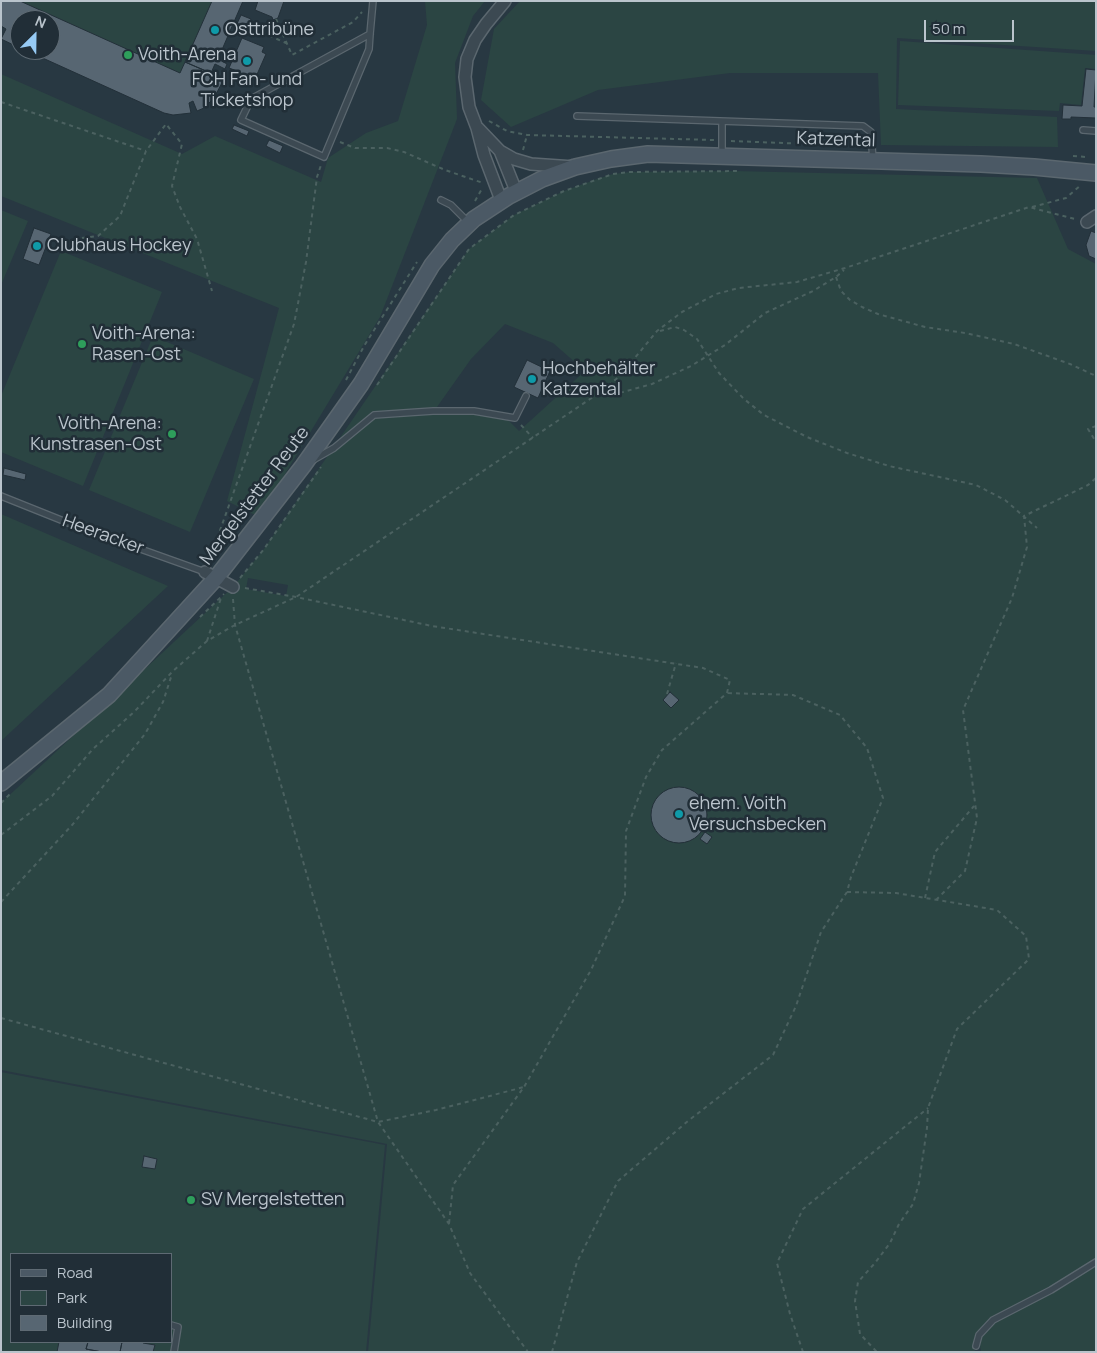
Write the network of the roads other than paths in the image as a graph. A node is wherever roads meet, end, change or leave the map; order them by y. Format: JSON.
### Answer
{"nodes":[{"id":1,"x":373,"y":1,"type":"edge"},
{"id":2,"x":505,"y":1,"type":"edge"},
{"id":3,"x":370,"y":34,"type":"junction"},
{"id":4,"x":577,"y":116,"type":"dead end"},
{"id":5,"x":722,"y":122,"type":"junction"},
{"id":6,"x":477,"y":128,"type":"junction"},
{"id":7,"x":1083,"y":130,"type":"dead end"},
{"id":8,"x":1096,"y":131,"type":"edge"},
{"id":9,"x":500,"y":151,"type":"junction"},
{"id":10,"x":722,"y":156,"type":"junction"},
{"id":11,"x":873,"y":160,"type":"junction"},
{"id":12,"x":575,"y":168,"type":"junction"},
{"id":13,"x":1090,"y":177,"type":"edge"},
{"id":14,"x":516,"y":191,"type":"junction"},
{"id":15,"x":441,"y":200,"type":"dead end"},
{"id":16,"x":501,"y":200,"type":"junction"},
{"id":17,"x":465,"y":219,"type":"junction"},
{"id":18,"x":526,"y":396,"type":"dead end"},
{"id":19,"x":303,"y":466,"type":"junction"},
{"id":20,"x":1,"y":496,"type":"edge"},
{"id":21,"x":211,"y":575,"type":"junction"},
{"id":22,"x":233,"y":587,"type":"road end"},
{"id":23,"x":1,"y":783,"type":"edge"},
{"id":24,"x":1096,"y":1262,"type":"edge"},
{"id":25,"x":172,"y":1325,"type":"edge"},
{"id":26,"x":976,"y":1346,"type":"dead end"},
{"id":27,"x":174,"y":1352,"type":"edge"}],
"edges":[{"from":1,"to":3,"type":"lane"},
{"from":2,"to":6,"type":"street","name":"Katzental"},
{"from":3,"to":3,"type":"lane"},
{"from":4,"to":5,"type":"lane"},
{"from":5,"to":10,"type":"lane"},
{"from":5,"to":11,"type":"lane"},
{"from":6,"to":9,"type":"street","name":"Katzental"},
{"from":6,"to":16,"type":"street","name":"Katzental"},
{"from":7,"to":8,"type":"lane"},
{"from":9,"to":12,"type":"street","name":"Katzental"},
{"from":9,"to":14,"type":"street","name":"Katzental"},
{"from":10,"to":11,"type":"street","name":"Katzental"},
{"from":10,"to":12,"type":"street","name":"Katzental"},
{"from":11,"to":13,"type":"street","name":"Katzental"},
{"from":12,"to":14,"type":"street","name":"Katzental"},
{"from":14,"to":16,"type":"street","name":"Katzental"},
{"from":15,"to":17,"type":"lane"},
{"from":16,"to":17,"type":"street","name":"Mergelstetter Reute"},
{"from":17,"to":19,"type":"street","name":"Mergelstetter Reute"},
{"from":18,"to":19,"type":"lane"},
{"from":19,"to":21,"type":"street","name":"Mergelstetter Reute"},
{"from":20,"to":21,"type":"lane","name":"Heeracker"},
{"from":21,"to":22,"type":"street"},
{"from":21,"to":23,"type":"street","name":"Mergelstetter Reute"},
{"from":24,"to":26,"type":"lane"},
{"from":25,"to":27,"type":"lane"}]}
